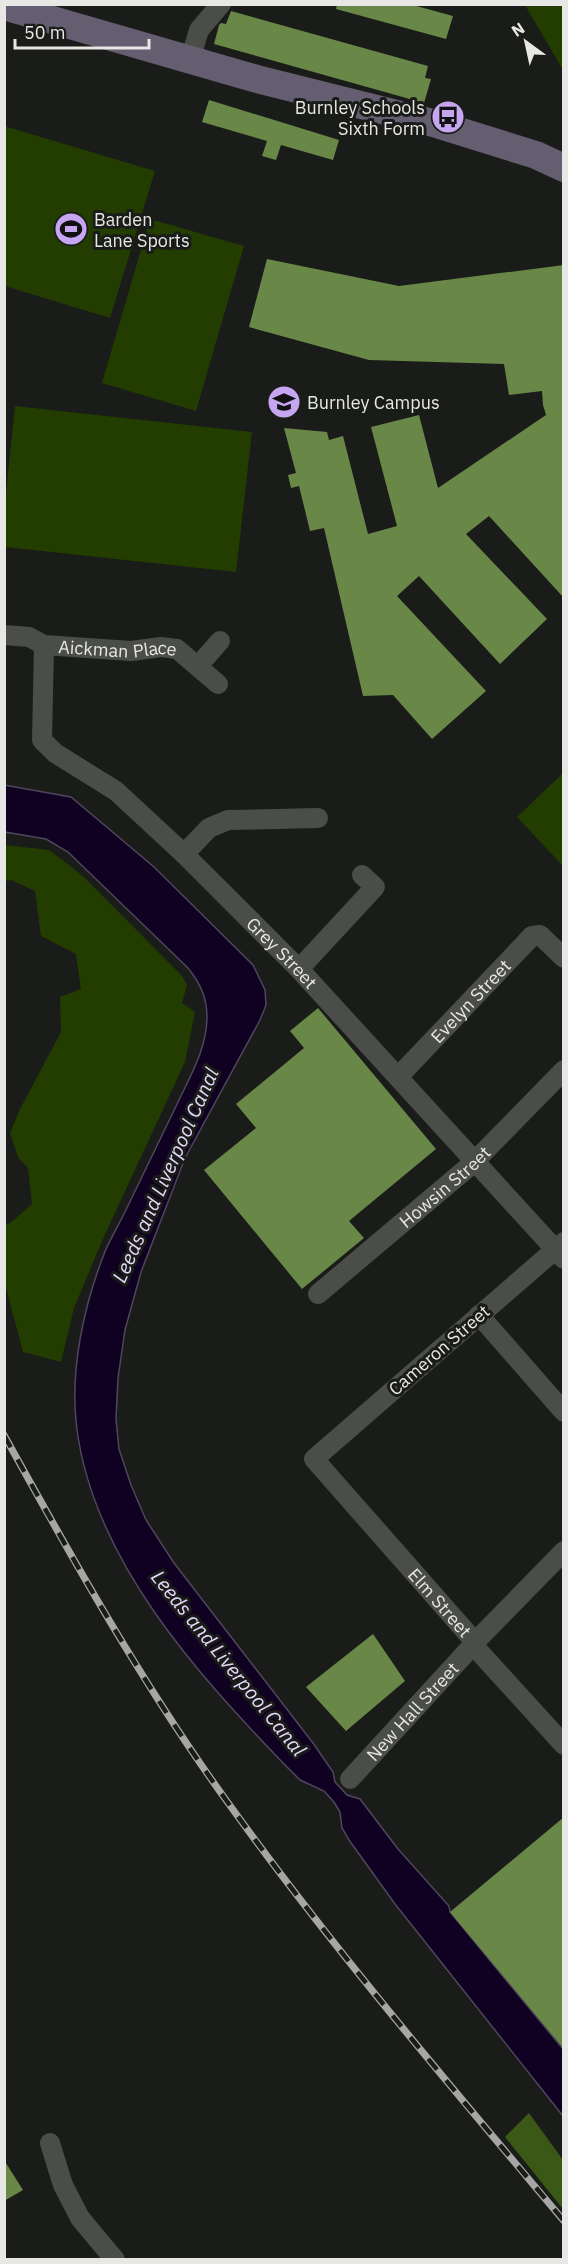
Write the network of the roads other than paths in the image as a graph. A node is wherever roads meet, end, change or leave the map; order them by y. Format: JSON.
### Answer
{"nodes":[{"id":1,"x":221,"y":4,"type":"edge"},
{"id":2,"x":4,"y":6,"type":"edge"},
{"id":3,"x":190,"y":60,"type":"junction"},
{"id":4,"x":564,"y":168,"type":"edge"},
{"id":5,"x":4,"y":636,"type":"edge"},
{"id":6,"x":220,"y":641,"type":"dead end"},
{"id":7,"x":44,"y":645,"type":"junction"},
{"id":8,"x":198,"y":666,"type":"junction"},
{"id":9,"x":218,"y":684,"type":"dead end"},
{"id":10,"x":318,"y":818,"type":"dead end"},
{"id":11,"x":184,"y":854,"type":"junction"},
{"id":12,"x":362,"y":875,"type":"dead end"},
{"id":13,"x":564,"y":958,"type":"edge"},
{"id":14,"x":299,"y":969,"type":"junction"},
{"id":15,"x":564,"y":1070,"type":"edge"},
{"id":16,"x":398,"y":1077,"type":"junction"},
{"id":17,"x":474,"y":1162,"type":"junction"},
{"id":18,"x":561,"y":1251,"type":"edge"},
{"id":19,"x":318,"y":1294,"type":"dead end"},
{"id":20,"x":479,"y":1316,"type":"junction"},
{"id":21,"x":564,"y":1412,"type":"edge"},
{"id":22,"x":314,"y":1459,"type":"joint"},
{"id":23,"x":560,"y":1563,"type":"edge"},
{"id":24,"x":474,"y":1643,"type":"junction"},
{"id":25,"x":564,"y":1745,"type":"edge"},
{"id":26,"x":350,"y":1779,"type":"dead end"},
{"id":27,"x":50,"y":2143,"type":"dead end"},
{"id":28,"x":115,"y":2259,"type":"edge"}],
"edges":[{"from":1,"to":3,"type":"street"},
{"from":2,"to":3,"type":"street"},
{"from":3,"to":4,"type":"street"},
{"from":5,"to":7,"type":"street","name":"Aickman Place"},
{"from":6,"to":8,"type":"street"},
{"from":7,"to":8,"type":"street","name":"Aickman Place"},
{"from":7,"to":11,"type":"street","name":"Grey Street"},
{"from":8,"to":9,"type":"street","name":"Aickman Place"},
{"from":10,"to":11,"type":"street"},
{"from":11,"to":14,"type":"street","name":"Grey Street"},
{"from":12,"to":14,"type":"street"},
{"from":13,"to":16,"type":"street","name":"Evelyn Street"},
{"from":14,"to":16,"type":"street","name":"Grey Street"},
{"from":15,"to":17,"type":"street","name":"Howsin Street"},
{"from":16,"to":17,"type":"street","name":"Grey Street"},
{"from":17,"to":18,"type":"street","name":"Grey Street"},
{"from":17,"to":19,"type":"street","name":"Howsin Street"},
{"from":18,"to":20,"type":"street","name":"Cameron Street"},
{"from":20,"to":21,"type":"street"},
{"from":20,"to":22,"type":"street","name":"Cameron Street"},
{"from":22,"to":24,"type":"street","name":"Elm Street"},
{"from":23,"to":24,"type":"street","name":"New Hall Street"},
{"from":24,"to":25,"type":"street","name":"Elm Street"},
{"from":24,"to":26,"type":"street","name":"New Hall Street"},
{"from":27,"to":28,"type":"street"}]}
